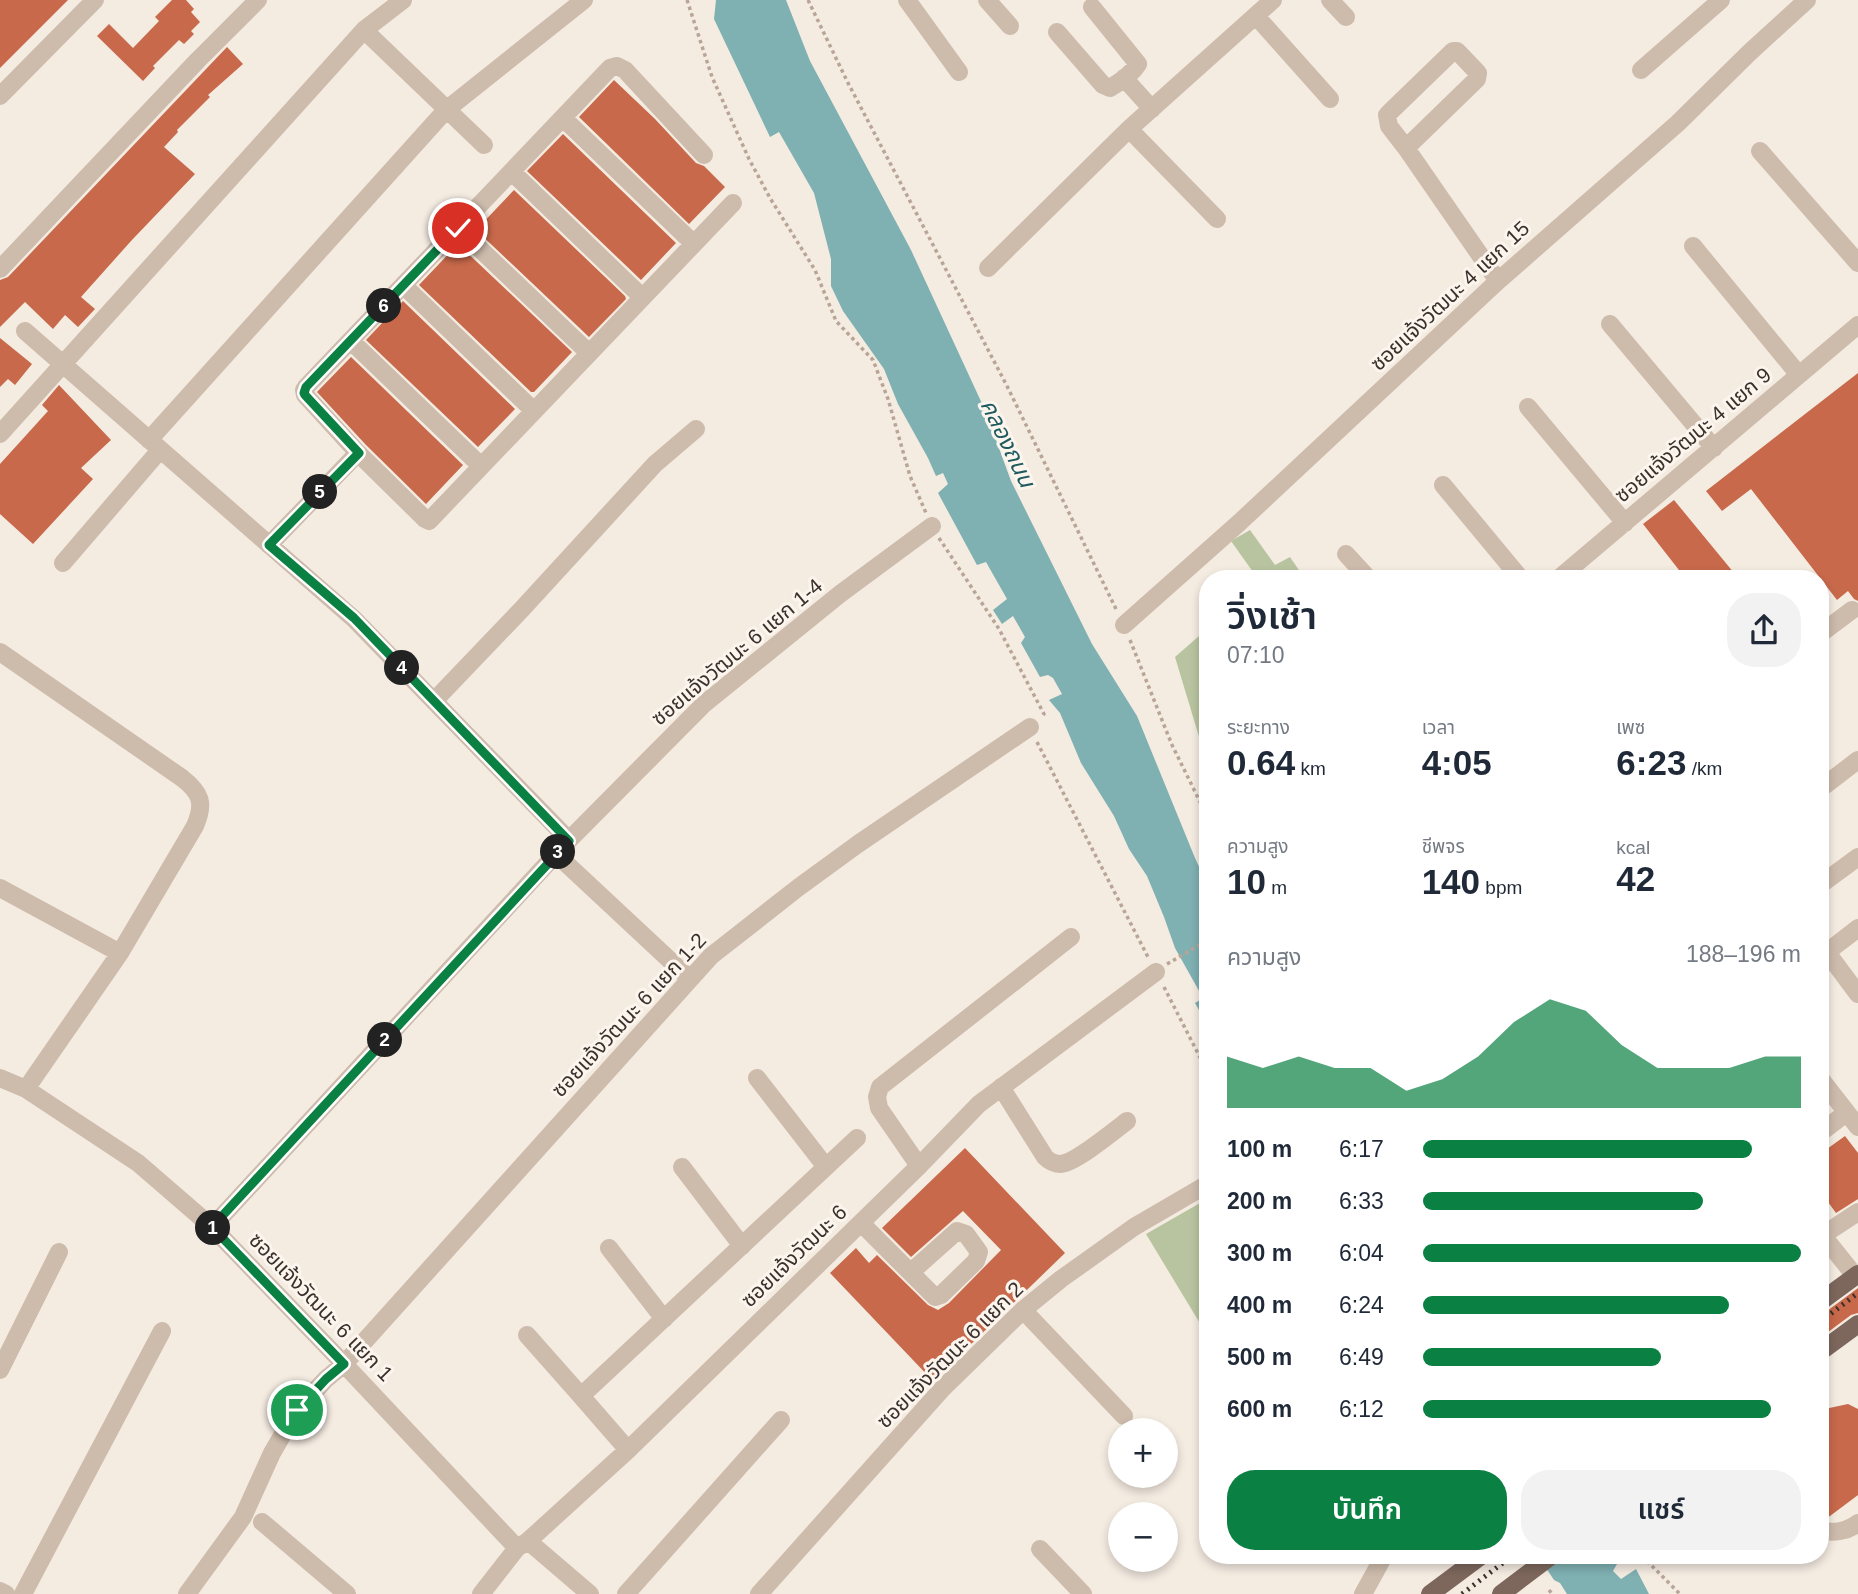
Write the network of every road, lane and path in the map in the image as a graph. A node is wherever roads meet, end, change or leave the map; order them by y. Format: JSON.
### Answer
{"nodes":[{"id":1,"x":95,"y":0,"type":"edge"},
{"id":2,"x":258,"y":0,"type":"edge"},
{"id":3,"x":403,"y":0,"type":"edge"},
{"id":4,"x":584,"y":0,"type":"edge"},
{"id":5,"x":808,"y":0,"type":"edge"},
{"id":6,"x":907,"y":0,"type":"edge"},
{"id":7,"x":987,"y":0,"type":"edge"},
{"id":8,"x":1273,"y":0,"type":"edge"},
{"id":9,"x":1330,"y":0,"type":"edge"},
{"id":10,"x":1721,"y":0,"type":"edge"},
{"id":11,"x":1807,"y":0,"type":"edge"},
{"id":12,"x":1091,"y":7,"type":"dead end"},
{"id":13,"x":1256,"y":16,"type":"junction"},
{"id":14,"x":1346,"y":17,"type":"dead end"},
{"id":15,"x":1010,"y":26,"type":"dead end"},
{"id":16,"x":365,"y":30,"type":"junction"},
{"id":17,"x":1057,"y":32,"type":"dead end"},
{"id":18,"x":1641,"y":71,"type":"dead end"},
{"id":19,"x":959,"y":72,"type":"dead end"},
{"id":20,"x":1124,"y":78,"type":"junction"},
{"id":21,"x":0,"y":96,"type":"edge"},
{"id":22,"x":1330,"y":99,"type":"dead end"},
{"id":23,"x":1152,"y":109,"type":"junction"},
{"id":24,"x":446,"y":110,"type":"junction"},
{"id":25,"x":563,"y":118,"type":"junction"},
{"id":26,"x":1129,"y":130,"type":"junction"},
{"id":27,"x":484,"y":145,"type":"dead end"},
{"id":28,"x":1406,"y":148,"type":"junction"},
{"id":29,"x":1760,"y":151,"type":"dead end"},
{"id":30,"x":704,"y":155,"type":"dead end"},
{"id":31,"x":512,"y":172,"type":"junction"},
{"id":32,"x":733,"y":203,"type":"dead end"},
{"id":33,"x":1217,"y":219,"type":"dead end"},
{"id":34,"x":458,"y":228,"type":"junction"},
{"id":35,"x":693,"y":243,"type":"junction"},
{"id":36,"x":1693,"y":246,"type":"dead end"},
{"id":37,"x":1858,"y":263,"type":"edge"},
{"id":38,"x":988,"y":268,"type":"dead end"},
{"id":39,"x":0,"y":269,"type":"edge"},
{"id":40,"x":1498,"y":281,"type":"junction"},
{"id":41,"x":404,"y":285,"type":"junction"},
{"id":42,"x":642,"y":297,"type":"junction"},
{"id":43,"x":1610,"y":324,"type":"dead end"},
{"id":44,"x":1858,"y":326,"type":"edge"},
{"id":45,"x":24,"y":331,"type":"dead end"},
{"id":46,"x":351,"y":341,"type":"junction"},
{"id":47,"x":589,"y":354,"type":"junction"},
{"id":48,"x":63,"y":364,"type":"junction"},
{"id":49,"x":1799,"y":375,"type":"junction"},
{"id":50,"x":1528,"y":407,"type":"dead end"},
{"id":51,"x":534,"y":411,"type":"junction"},
{"id":52,"x":696,"y":429,"type":"dead end"},
{"id":53,"x":0,"y":434,"type":"edge"},
{"id":54,"x":155,"y":445,"type":"junction"},
{"id":55,"x":1714,"y":448,"type":"junction"},
{"id":56,"x":359,"y":453,"type":"junction"},
{"id":57,"x":481,"y":466,"type":"junction"},
{"id":58,"x":1443,"y":485,"type":"dead end"},
{"id":59,"x":1625,"y":523,"type":"junction"},
{"id":60,"x":932,"y":526,"type":"dead end"},
{"id":61,"x":269,"y":545,"type":"junction"},
{"id":62,"x":1346,"y":554,"type":"dead end"},
{"id":63,"x":62,"y":563,"type":"dead end"},
{"id":64,"x":1361,"y":570,"type":"edge"},
{"id":65,"x":1514,"y":570,"type":"edge"},
{"id":66,"x":1569,"y":570,"type":"edge"},
{"id":67,"x":1853,"y":610,"type":"dead end"},
{"id":68,"x":1124,"y":625,"type":"junction"},
{"id":69,"x":1829,"y":627,"type":"edge"},
{"id":70,"x":0,"y":652,"type":"edge"},
{"id":71,"x":434,"y":701,"type":"junction"},
{"id":72,"x":1030,"y":727,"type":"dead end"},
{"id":73,"x":1858,"y":760,"type":"edge"},
{"id":74,"x":1829,"y":782,"type":"edge"},
{"id":75,"x":1199,"y":800,"type":"edge"},
{"id":76,"x":569,"y":841,"type":"junction"},
{"id":77,"x":556,"y":854,"type":"junction"},
{"id":78,"x":1858,"y":857,"type":"edge"},
{"id":79,"x":1829,"y":878,"type":"edge"},
{"id":80,"x":0,"y":888,"type":"edge"},
{"id":81,"x":1858,"y":928,"type":"edge"},
{"id":82,"x":1071,"y":937,"type":"dead end"},
{"id":83,"x":1829,"y":944,"type":"edge"},
{"id":84,"x":1199,"y":945,"type":"edge"},
{"id":85,"x":120,"y":953,"type":"junction"},
{"id":86,"x":1829,"y":955,"type":"edge"},
{"id":87,"x":1176,"y":957,"type":"dead end"},
{"id":88,"x":1156,"y":972,"type":"dead end"},
{"id":89,"x":690,"y":979,"type":"junction"},
{"id":90,"x":1858,"y":994,"type":"edge"},
{"id":91,"x":0,"y":1078,"type":"edge"},
{"id":92,"x":757,"y":1078,"type":"dead end"},
{"id":93,"x":1001,"y":1087,"type":"junction"},
{"id":94,"x":26,"y":1089,"type":"junction"},
{"id":95,"x":1829,"y":1090,"type":"edge"},
{"id":96,"x":1846,"y":1113,"type":"junction"},
{"id":97,"x":1127,"y":1121,"type":"dead end"},
{"id":98,"x":1829,"y":1126,"type":"edge"},
{"id":99,"x":1858,"y":1127,"type":"edge"},
{"id":100,"x":857,"y":1138,"type":"dead end"},
{"id":101,"x":919,"y":1166,"type":"junction"},
{"id":102,"x":682,"y":1167,"type":"dead end"},
{"id":103,"x":827,"y":1167,"type":"junction"},
{"id":104,"x":1199,"y":1189,"type":"edge"},
{"id":105,"x":1858,"y":1212,"type":"edge"},
{"id":106,"x":861,"y":1223,"type":"junction"},
{"id":107,"x":212,"y":1227,"type":"junction"},
{"id":108,"x":1829,"y":1230,"type":"edge"},
{"id":109,"x":1829,"y":1244,"type":"edge"},
{"id":110,"x":742,"y":1246,"type":"junction"},
{"id":111,"x":609,"y":1248,"type":"dead end"},
{"id":112,"x":59,"y":1252,"type":"dead end"},
{"id":113,"x":911,"y":1272,"type":"dead end"},
{"id":114,"x":1856,"y":1275,"type":"edge"},
{"id":115,"x":1829,"y":1295,"type":"edge"},
{"id":116,"x":1023,"y":1310,"type":"junction"},
{"id":117,"x":664,"y":1319,"type":"junction"},
{"id":118,"x":1858,"y":1324,"type":"edge"},
{"id":119,"x":162,"y":1331,"type":"dead end"},
{"id":120,"x":527,"y":1335,"type":"dead end"},
{"id":121,"x":1829,"y":1346,"type":"edge"},
{"id":122,"x":344,"y":1364,"type":"junction"},
{"id":123,"x":0,"y":1370,"type":"edge"},
{"id":124,"x":582,"y":1396,"type":"junction"},
{"id":125,"x":1124,"y":1416,"type":"dead end"},
{"id":126,"x":781,"y":1420,"type":"dead end"},
{"id":127,"x":628,"y":1450,"type":"junction"},
{"id":128,"x":261,"y":1522,"type":"dead end"},
{"id":129,"x":1858,"y":1523,"type":"edge"},
{"id":130,"x":1829,"y":1532,"type":"edge"},
{"id":131,"x":523,"y":1545,"type":"junction"},
{"id":132,"x":1040,"y":1549,"type":"dead end"},
{"id":133,"x":1380,"y":1564,"type":"edge"},
{"id":134,"x":1470,"y":1564,"type":"edge"},
{"id":135,"x":1540,"y":1564,"type":"edge"},
{"id":136,"x":1650,"y":1564,"type":"edge"},
{"id":137,"x":0,"y":1591,"type":"edge"},
{"id":138,"x":6,"y":1594,"type":"edge"},
{"id":139,"x":23,"y":1594,"type":"edge"},
{"id":140,"x":187,"y":1594,"type":"edge"},
{"id":141,"x":347,"y":1594,"type":"edge"},
{"id":142,"x":481,"y":1594,"type":"edge"},
{"id":143,"x":590,"y":1594,"type":"edge"},
{"id":144,"x":626,"y":1594,"type":"edge"},
{"id":145,"x":759,"y":1594,"type":"edge"},
{"id":146,"x":1083,"y":1594,"type":"edge"},
{"id":147,"x":1363,"y":1594,"type":"edge"},
{"id":148,"x":1430,"y":1594,"type":"edge"},
{"id":149,"x":1501,"y":1594,"type":"edge"},
{"id":150,"x":1680,"y":1594,"type":"edge"}],
"edges":[{"from":1,"to":21,"type":"street"},
{"from":2,"to":39,"type":"street"},
{"from":3,"to":16,"type":"street"},
{"from":4,"to":24,"type":"street"},
{"from":5,"to":68,"type":"path"},
{"from":6,"to":19,"type":"street"},
{"from":7,"to":15,"type":"street"},
{"from":8,"to":13,"type":"street"},
{"from":9,"to":14,"type":"street"},
{"from":10,"to":18,"type":"street"},
{"from":11,"to":40,"type":"street","name":"ซอยแจ้งวัฒนะ 4 แยก 15"},
{"from":12,"to":20,"type":"street"},
{"from":13,"to":22,"type":"street"},
{"from":13,"to":23,"type":"street"},
{"from":16,"to":24,"type":"street"},
{"from":16,"to":48,"type":"street"},
{"from":17,"to":20,"type":"street"},
{"from":20,"to":23,"type":"street"},
{"from":23,"to":26,"type":"street"},
{"from":24,"to":27,"type":"street"},
{"from":24,"to":54,"type":"street"},
{"from":25,"to":30,"type":"street"},
{"from":25,"to":31,"type":"street"},
{"from":25,"to":35,"type":"street"},
{"from":26,"to":33,"type":"street"},
{"from":26,"to":38,"type":"street"},
{"from":28,"to":28,"type":"street"},
{"from":28,"to":40,"type":"street"},
{"from":29,"to":37,"type":"street"},
{"from":31,"to":34,"type":"street"},
{"from":31,"to":42,"type":"street"},
{"from":32,"to":35,"type":"street"},
{"from":34,"to":41,"type":"street"},
{"from":34,"to":47,"type":"street"},
{"from":35,"to":42,"type":"street"},
{"from":36,"to":49,"type":"street"},
{"from":40,"to":68,"type":"street","name":"ซอยแจ้งวัฒนะ 4 แยก 15"},
{"from":41,"to":46,"type":"street"},
{"from":41,"to":51,"type":"street"},
{"from":42,"to":47,"type":"street"},
{"from":43,"to":55,"type":"street"},
{"from":44,"to":49,"type":"street","name":"ซอยแจ้งวัฒนะ 4 แยก 9"},
{"from":45,"to":48,"type":"street"},
{"from":46,"to":56,"type":"street"},
{"from":46,"to":57,"type":"street"},
{"from":47,"to":51,"type":"street"},
{"from":48,"to":53,"type":"street"},
{"from":48,"to":54,"type":"street"},
{"from":49,"to":55,"type":"street","name":"ซอยแจ้งวัฒนะ 4 แยก 9"},
{"from":50,"to":59,"type":"street"},
{"from":51,"to":57,"type":"street"},
{"from":52,"to":71,"type":"street"},
{"from":54,"to":61,"type":"street"},
{"from":54,"to":63,"type":"street"},
{"from":55,"to":59,"type":"street","name":"ซอยแจ้งวัฒนะ 4 แยก 9"},
{"from":56,"to":57,"type":"street"},
{"from":56,"to":61,"type":"street"},
{"from":58,"to":65,"type":"street"},
{"from":59,"to":66,"type":"street","name":"ซอยแจ้งวัฒนะ 4 แยก 9"},
{"from":60,"to":76,"type":"street","name":"ซอยแจ้งวัฒนะ 6 แยก 1-4"},
{"from":61,"to":71,"type":"street"},
{"from":62,"to":64,"type":"street"},
{"from":67,"to":69,"type":"street"},
{"from":68,"to":75,"type":"path"},
{"from":70,"to":85,"type":"street"},
{"from":71,"to":76,"type":"street"},
{"from":72,"to":89,"type":"street","name":"ซอยแจ้งวัฒนะ 6 แยก 1-2"},
{"from":73,"to":74,"type":"street"},
{"from":76,"to":77,"type":"street","name":"ซอยแจ้งวัฒนะ 6 แยก 1-4"},
{"from":77,"to":89,"type":"street"},
{"from":77,"to":107,"type":"street","name":"ซอยแจ้งวัฒนะ 6 แยก 1-4"},
{"from":78,"to":79,"type":"street"},
{"from":80,"to":85,"type":"street"},
{"from":81,"to":83,"type":"street"},
{"from":82,"to":101,"type":"street"},
{"from":84,"to":87,"type":"path"},
{"from":85,"to":94,"type":"street"},
{"from":86,"to":90,"type":"street"},
{"from":88,"to":93,"type":"street","name":"ซอยแจ้งวัฒนะ 6"},
{"from":89,"to":122,"type":"street","name":"ซอยแจ้งวัฒนะ 6 แยก 1-2"},
{"from":91,"to":94,"type":"street","name":"ซอยแจ้งวัฒนะ 6 แยก 1"},
{"from":92,"to":103,"type":"street"},
{"from":93,"to":97,"type":"street"},
{"from":93,"to":101,"type":"street","name":"ซอยแจ้งวัฒนะ 6"},
{"from":94,"to":107,"type":"street","name":"ซอยแจ้งวัฒนะ 6 แยก 1"},
{"from":95,"to":96,"type":"street"},
{"from":96,"to":98,"type":"street"},
{"from":96,"to":99,"type":"street"},
{"from":100,"to":103,"type":"street"},
{"from":101,"to":106,"type":"street","name":"ซอยแจ้งวัฒนะ 6"},
{"from":102,"to":110,"type":"street"},
{"from":103,"to":110,"type":"street"},
{"from":104,"to":116,"type":"street","name":"ซอยแจ้งวัฒนะ 6 แยก 2"},
{"from":105,"to":108,"type":"street"},
{"from":106,"to":113,"type":"street"},
{"from":106,"to":127,"type":"street","name":"ซอยแจ้งวัฒนะ 6"},
{"from":107,"to":122,"type":"street","name":"ซอยแจ้งวัฒนะ 6 แยก 1"},
{"from":109,"to":114,"type":"street"},
{"from":110,"to":117,"type":"street"},
{"from":111,"to":117,"type":"street"},
{"from":112,"to":123,"type":"street"},
{"from":114,"to":115,"type":"main road"},
{"from":116,"to":125,"type":"street"},
{"from":116,"to":145,"type":"street","name":"ซอยแจ้งวัฒนะ 6 แยก 2"},
{"from":117,"to":124,"type":"street"},
{"from":118,"to":121,"type":"main road"},
{"from":119,"to":139,"type":"street"},
{"from":120,"to":124,"type":"street"},
{"from":122,"to":131,"type":"street","name":"ซอยแจ้งวัฒนะ 6 แยก 1"},
{"from":122,"to":140,"type":"street","name":"ซอยแจ้งวัฒนะ 6 แยก 1-2"},
{"from":124,"to":127,"type":"street"},
{"from":126,"to":144,"type":"street"},
{"from":127,"to":131,"type":"street","name":"ซอยแจ้งวัฒนะ 6"},
{"from":128,"to":141,"type":"street"},
{"from":129,"to":130,"type":"street"},
{"from":131,"to":142,"type":"street","name":"ซอยแจ้งวัฒนะ 6"},
{"from":131,"to":143,"type":"street","name":"ซอยแจ้งวัฒนะ 6 แยก 1"},
{"from":132,"to":146,"type":"street"},
{"from":133,"to":147,"type":"street"},
{"from":134,"to":148,"type":"main road"},
{"from":135,"to":149,"type":"main road"},
{"from":136,"to":150,"type":"path"},
{"from":137,"to":138,"type":"street"}]}
